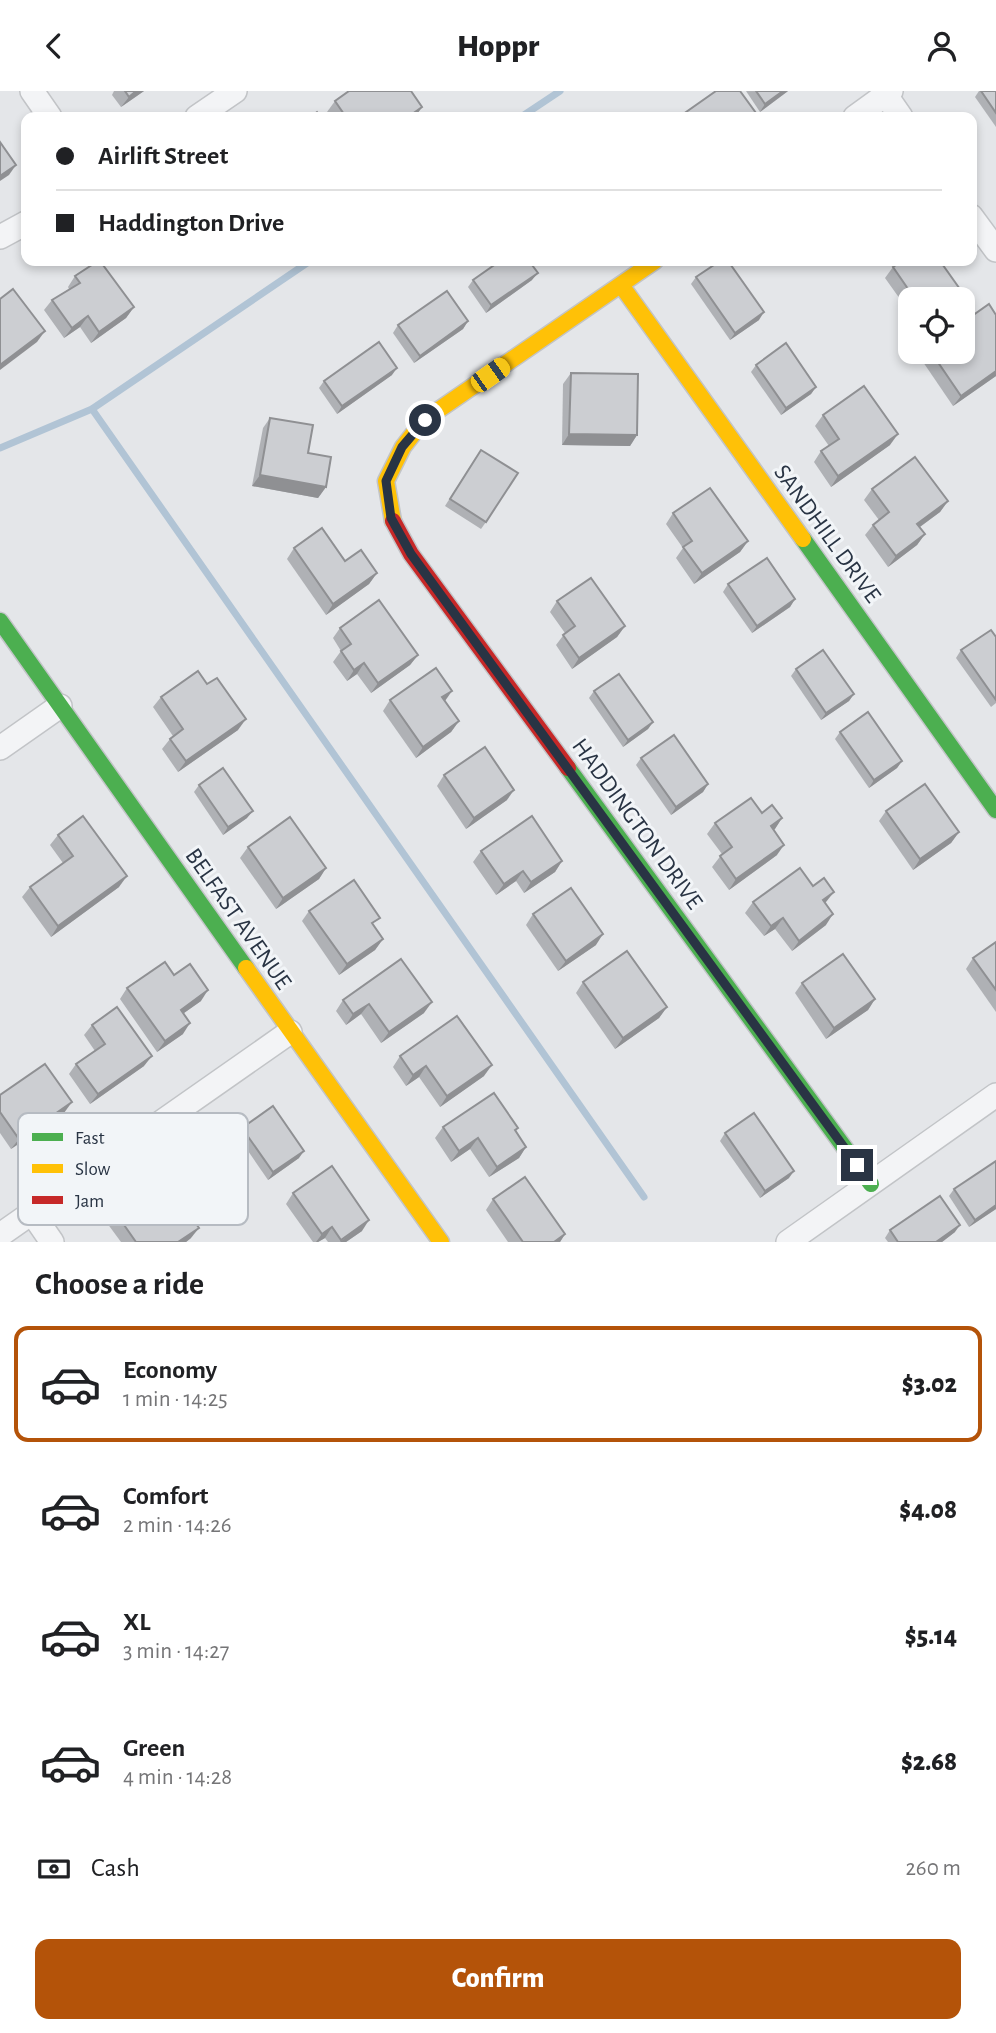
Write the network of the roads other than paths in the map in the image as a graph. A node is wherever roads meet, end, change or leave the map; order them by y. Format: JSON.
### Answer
{"nodes":[{"id":1,"x":32,"y":91,"type":"edge"},
{"id":2,"x":235,"y":91,"type":"edge"},
{"id":3,"x":887,"y":92,"type":"edge"},
{"id":4,"x":47,"y":112,"type":"edge"},
{"id":5,"x":204,"y":112,"type":"edge"},
{"id":6,"x":861,"y":112,"type":"edge"},
{"id":7,"x":898,"y":112,"type":"edge"},
{"id":8,"x":977,"y":224,"type":"edge"},
{"id":9,"x":21,"y":226,"type":"edge"},
{"id":10,"x":0,"y":237,"type":"edge"},
{"id":11,"x":996,"y":250,"type":"edge"},
{"id":12,"x":648,"y":266,"type":"edge"},
{"id":13,"x":621,"y":285,"type":"junction"},
{"id":14,"x":0,"y":621,"type":"edge"},
{"id":15,"x":60,"y":706,"type":"junction"},
{"id":16,"x":0,"y":748,"type":"edge"},
{"id":17,"x":996,"y":810,"type":"edge"},
{"id":18,"x":290,"y":1032,"type":"junction"},
{"id":19,"x":996,"y":1095,"type":"edge"},
{"id":20,"x":175,"y":1113,"type":"edge"},
{"id":21,"x":871,"y":1184,"type":"junction"},
{"id":22,"x":18,"y":1223,"type":"edge"},
{"id":23,"x":40,"y":1225,"type":"edge"},
{"id":24,"x":0,"y":1235,"type":"edge"},
{"id":25,"x":52,"y":1242,"type":"edge"},
{"id":26,"x":441,"y":1242,"type":"edge"},
{"id":27,"x":788,"y":1242,"type":"edge"}],
"edges":[{"from":1,"to":4,"type":"street"},
{"from":2,"to":5,"type":"street"},
{"from":3,"to":6,"type":"street"},
{"from":3,"to":7,"type":"street"},
{"from":8,"to":11,"type":"street"},
{"from":9,"to":10,"type":"street"},
{"from":12,"to":13,"type":"street"},
{"from":13,"to":17,"type":"street","name":"SANDHILL DRIVE"},
{"from":13,"to":21,"type":"street","name":"HADDINGTON DRIVE"},
{"from":14,"to":15,"type":"street","name":"BELFAST AVENUE"},
{"from":15,"to":16,"type":"street"},
{"from":15,"to":18,"type":"street","name":"BELFAST AVENUE"},
{"from":18,"to":20,"type":"street"},
{"from":18,"to":26,"type":"street","name":"BELFAST AVENUE"},
{"from":19,"to":21,"type":"street"},
{"from":21,"to":27,"type":"street"},
{"from":22,"to":24,"type":"street"},
{"from":23,"to":25,"type":"street"}]}
